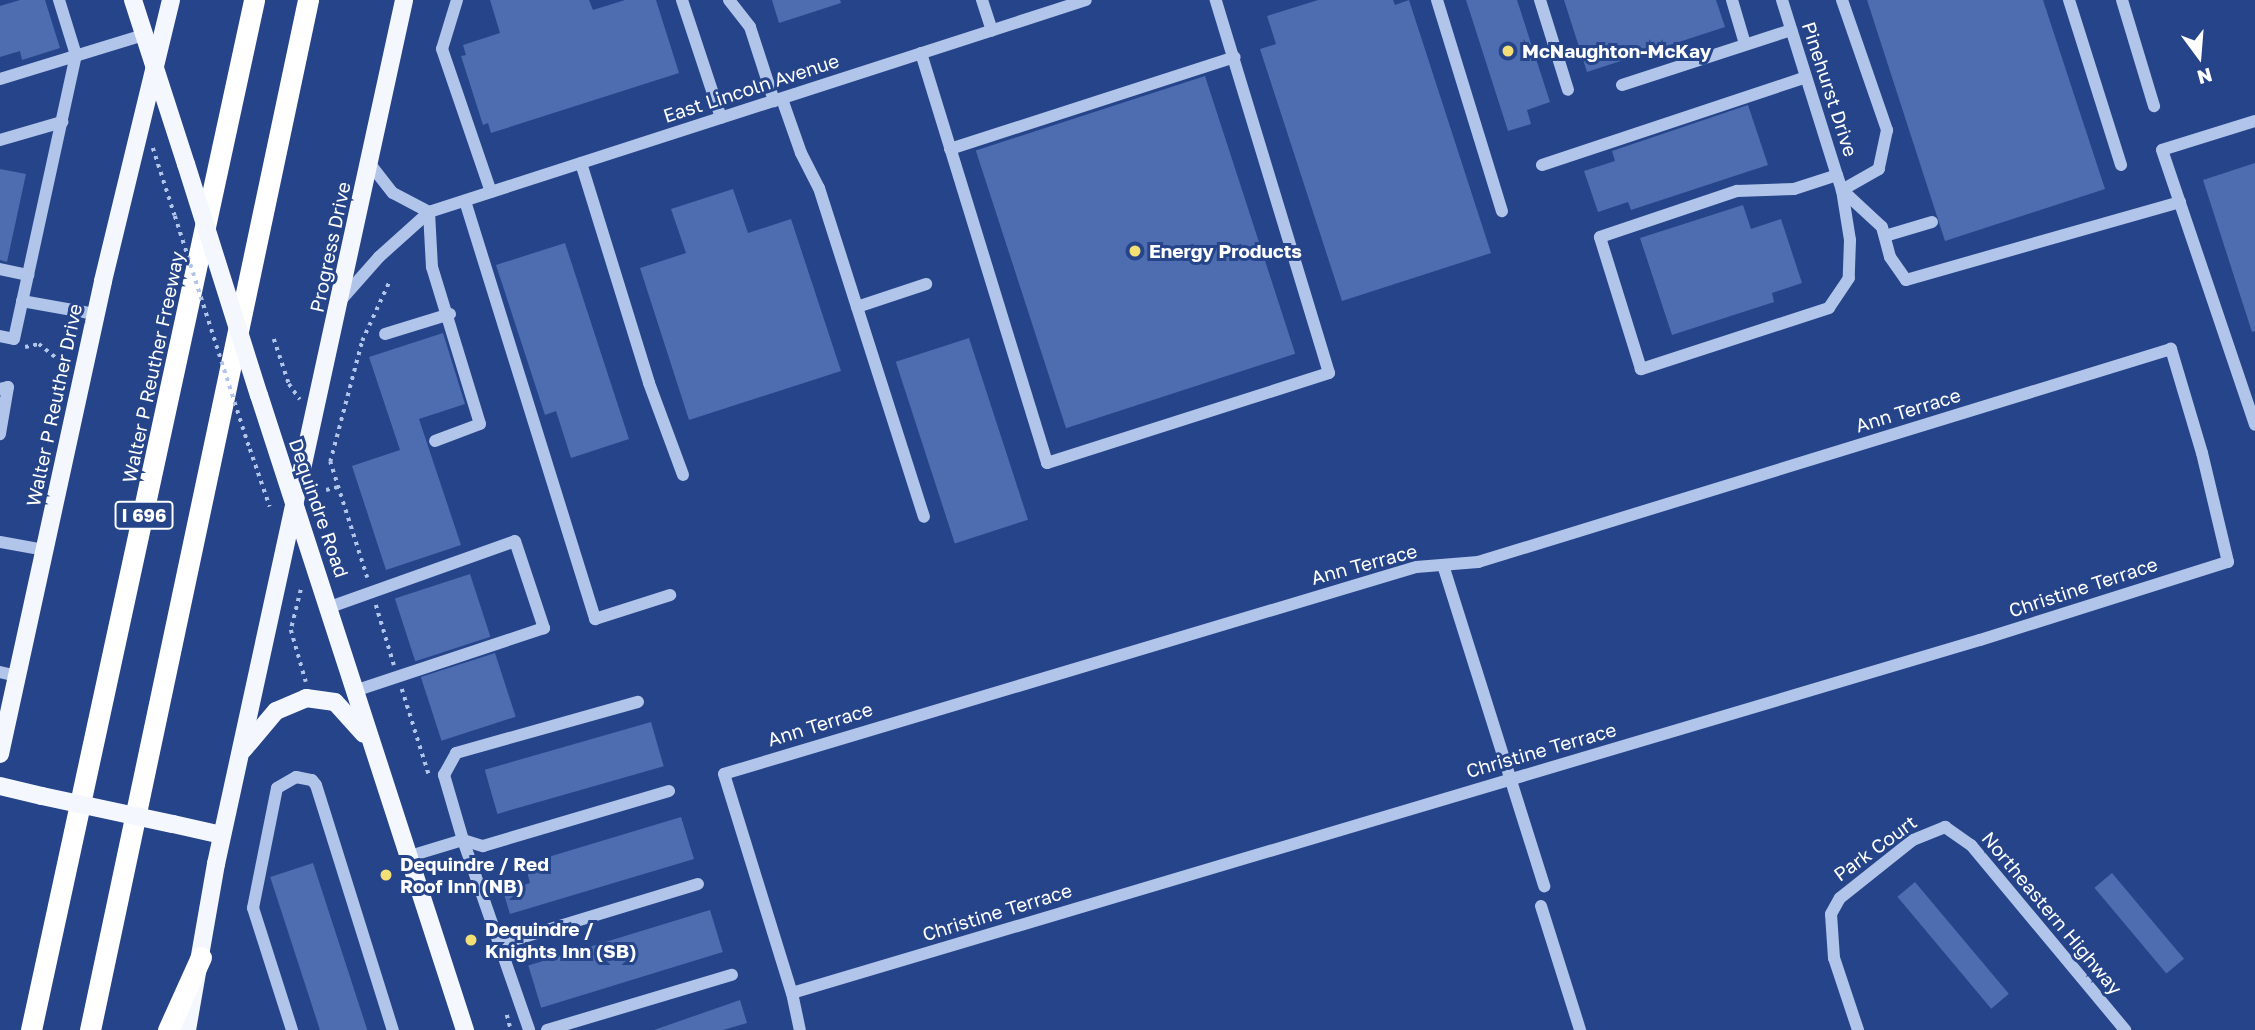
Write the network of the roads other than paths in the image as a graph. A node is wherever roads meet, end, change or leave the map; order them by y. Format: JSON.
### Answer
{"nodes":[{"id":1,"x":59,"y":0,"type":"edge"},
{"id":2,"x":133,"y":0,"type":"edge"},
{"id":3,"x":171,"y":0,"type":"edge"},
{"id":4,"x":254,"y":0,"type":"edge"},
{"id":5,"x":308,"y":0,"type":"edge"},
{"id":6,"x":404,"y":0,"type":"edge"},
{"id":7,"x":457,"y":0,"type":"edge"},
{"id":8,"x":682,"y":0,"type":"edge"},
{"id":9,"x":729,"y":0,"type":"edge"},
{"id":10,"x":982,"y":0,"type":"edge"},
{"id":11,"x":1086,"y":0,"type":"edge"},
{"id":12,"x":1216,"y":0,"type":"edge"},
{"id":13,"x":1437,"y":0,"type":"edge"},
{"id":14,"x":1540,"y":0,"type":"edge"},
{"id":15,"x":1731,"y":0,"type":"edge"},
{"id":16,"x":1782,"y":0,"type":"edge"},
{"id":17,"x":1842,"y":0,"type":"edge"},
{"id":18,"x":2069,"y":0,"type":"edge"},
{"id":19,"x":2122,"y":0,"type":"edge"},
{"id":20,"x":992,"y":30,"type":"junction"},
{"id":21,"x":1791,"y":30,"type":"junction"},
{"id":22,"x":144,"y":35,"type":"junction"},
{"id":23,"x":1745,"y":44,"type":"junction"},
{"id":24,"x":921,"y":53,"type":"junction"},
{"id":25,"x":76,"y":55,"type":"junction"},
{"id":26,"x":1235,"y":57,"type":"junction"},
{"id":27,"x":155,"y":66,"type":"junction"},
{"id":28,"x":1806,"y":77,"type":"junction"},
{"id":29,"x":0,"y":79,"type":"edge"},
{"id":30,"x":1622,"y":85,"type":"dead end"},
{"id":31,"x":1568,"y":90,"type":"dead end"},
{"id":32,"x":778,"y":100,"type":"junction"},
{"id":33,"x":2154,"y":106,"type":"dead end"},
{"id":34,"x":721,"y":118,"type":"junction"},
{"id":35,"x":2255,"y":121,"type":"edge"},
{"id":36,"x":62,"y":122,"type":"junction"},
{"id":37,"x":0,"y":140,"type":"edge"},
{"id":38,"x":950,"y":149,"type":"junction"},
{"id":39,"x":581,"y":163,"type":"junction"},
{"id":40,"x":370,"y":164,"type":"junction"},
{"id":41,"x":1542,"y":165,"type":"dead end"},
{"id":42,"x":2121,"y":165,"type":"dead end"},
{"id":43,"x":1837,"y":175,"type":"junction"},
{"id":44,"x":1842,"y":190,"type":"junction"},
{"id":45,"x":491,"y":192,"type":"junction"},
{"id":46,"x":465,"y":201,"type":"junction"},
{"id":47,"x":2180,"y":202,"type":"junction"},
{"id":48,"x":1502,"y":211,"type":"dead end"},
{"id":49,"x":429,"y":212,"type":"junction"},
{"id":50,"x":1932,"y":222,"type":"dead end"},
{"id":51,"x":1885,"y":236,"type":"junction"},
{"id":52,"x":0,"y":270,"type":"edge"},
{"id":53,"x":28,"y":275,"type":"junction"},
{"id":54,"x":926,"y":284,"type":"dead end"},
{"id":55,"x":22,"y":301,"type":"junction"},
{"id":56,"x":340,"y":301,"type":"junction"},
{"id":57,"x":857,"y":307,"type":"junction"},
{"id":58,"x":95,"y":314,"type":"junction"},
{"id":59,"x":450,"y":314,"type":"junction"},
{"id":60,"x":385,"y":334,"type":"dead end"},
{"id":61,"x":0,"y":336,"type":"edge"},
{"id":62,"x":0,"y":389,"type":"edge"},
{"id":63,"x":2255,"y":425,"type":"edge"},
{"id":64,"x":0,"y":433,"type":"edge"},
{"id":65,"x":435,"y":441,"type":"dead end"},
{"id":66,"x":2202,"y":453,"type":"joint"},
{"id":67,"x":683,"y":475,"type":"dead end"},
{"id":68,"x":294,"y":503,"type":"junction"},
{"id":69,"x":924,"y":517,"type":"dead end"},
{"id":70,"x":0,"y":542,"type":"edge"},
{"id":71,"x":45,"y":550,"type":"junction"},
{"id":72,"x":1443,"y":565,"type":"junction"},
{"id":73,"x":670,"y":595,"type":"dead end"},
{"id":74,"x":330,"y":607,"type":"junction"},
{"id":75,"x":11,"y":679,"type":"edge"},
{"id":76,"x":355,"y":691,"type":"junction"},
{"id":77,"x":638,"y":702,"type":"dead end"},
{"id":78,"x":0,"y":712,"type":"edge"},
{"id":79,"x":374,"y":748,"type":"junction"},
{"id":80,"x":240,"y":753,"type":"junction"},
{"id":81,"x":0,"y":754,"type":"edge"},
{"id":82,"x":1509,"y":778,"type":"junction"},
{"id":83,"x":0,"y":786,"type":"edge"},
{"id":84,"x":669,"y":791,"type":"dead end"},
{"id":85,"x":1945,"y":827,"type":"joint"},
{"id":86,"x":222,"y":835,"type":"junction"},
{"id":87,"x":463,"y":840,"type":"junction"},
{"id":88,"x":410,"y":856,"type":"junction"},
{"id":89,"x":698,"y":884,"type":"dead end"},
{"id":90,"x":1544,"y":886,"type":"dead end"},
{"id":91,"x":1541,"y":906,"type":"dead end"},
{"id":92,"x":497,"y":945,"type":"junction"},
{"id":93,"x":201,"y":957,"type":"junction"},
{"id":94,"x":732,"y":975,"type":"dead end"},
{"id":95,"x":792,"y":993,"type":"junction"},
{"id":96,"x":31,"y":1030,"type":"edge"},
{"id":97,"x":90,"y":1030,"type":"edge"},
{"id":98,"x":168,"y":1030,"type":"edge"},
{"id":99,"x":187,"y":1030,"type":"edge"},
{"id":100,"x":292,"y":1030,"type":"edge"},
{"id":101,"x":393,"y":1030,"type":"edge"},
{"id":102,"x":465,"y":1030,"type":"edge"},
{"id":103,"x":529,"y":1030,"type":"edge"},
{"id":104,"x":547,"y":1030,"type":"edge"},
{"id":105,"x":800,"y":1030,"type":"edge"},
{"id":106,"x":1580,"y":1030,"type":"edge"},
{"id":107,"x":1858,"y":1030,"type":"edge"},
{"id":108,"x":2125,"y":1030,"type":"edge"}],
"edges":[{"from":1,"to":25,"type":"street"},
{"from":2,"to":22,"type":"main road","name":"Dequindre Road"},
{"from":3,"to":27,"type":"main road","name":"Walter P Reuther Drive"},
{"from":4,"to":96,"type":"highway","name":"Walter P Reuther Freeway","number":"I 696"},
{"from":5,"to":97,"type":"highway","number":"I 696"},
{"from":6,"to":40,"type":"main road","name":"Progress Drive"},
{"from":7,"to":45,"type":"street"},
{"from":8,"to":34,"type":"street"},
{"from":9,"to":32,"type":"street"},
{"from":10,"to":20,"type":"street"},
{"from":11,"to":20,"type":"street","name":"East Lincoln Avenue"},
{"from":12,"to":26,"type":"street"},
{"from":13,"to":48,"type":"street"},
{"from":14,"to":31,"type":"street"},
{"from":15,"to":23,"type":"street"},
{"from":16,"to":21,"type":"street","name":"Pinehurst Drive"},
{"from":17,"to":44,"type":"street"},
{"from":18,"to":42,"type":"street"},
{"from":19,"to":33,"type":"street"},
{"from":20,"to":24,"type":"street","name":"East Lincoln Avenue"},
{"from":21,"to":23,"type":"street"},
{"from":21,"to":28,"type":"street","name":"Pinehurst Drive"},
{"from":22,"to":25,"type":"street"},
{"from":22,"to":27,"type":"main road","name":"Dequindre Road"},
{"from":23,"to":30,"type":"street"},
{"from":24,"to":32,"type":"street","name":"East Lincoln Avenue"},
{"from":24,"to":38,"type":"street"},
{"from":25,"to":29,"type":"street"},
{"from":25,"to":36,"type":"street"},
{"from":26,"to":38,"type":"street"},
{"from":26,"to":38,"type":"street"},
{"from":27,"to":58,"type":"main road","name":"Walter P Reuther Drive"},
{"from":27,"to":68,"type":"main road","name":"Dequindre Road","bridge":true},
{"from":28,"to":41,"type":"street"},
{"from":28,"to":43,"type":"street","name":"Pinehurst Drive"},
{"from":32,"to":34,"type":"street","name":"East Lincoln Avenue"},
{"from":32,"to":57,"type":"street"},
{"from":34,"to":39,"type":"street","name":"East Lincoln Avenue"},
{"from":35,"to":47,"type":"street"},
{"from":36,"to":37,"type":"street"},
{"from":36,"to":53,"type":"street"},
{"from":39,"to":45,"type":"street","name":"East Lincoln Avenue"},
{"from":39,"to":67,"type":"street"},
{"from":40,"to":49,"type":"street"},
{"from":40,"to":56,"type":"main road","name":"Progress Drive"},
{"from":43,"to":44,"type":"street","name":"Pinehurst Drive"},
{"from":43,"to":44,"type":"street","name":"Pinehurst Drive"},
{"from":44,"to":51,"type":"street"},
{"from":45,"to":46,"type":"street","name":"East Lincoln Avenue"},
{"from":46,"to":49,"type":"street","name":"East Lincoln Avenue"},
{"from":46,"to":73,"type":"street"},
{"from":47,"to":51,"type":"street"},
{"from":47,"to":63,"type":"street"},
{"from":49,"to":56,"type":"street","name":"East Lincoln Avenue"},
{"from":49,"to":59,"type":"street"},
{"from":50,"to":51,"type":"street"},
{"from":52,"to":53,"type":"street"},
{"from":53,"to":55,"type":"street"},
{"from":54,"to":57,"type":"street"},
{"from":55,"to":58,"type":"street"},
{"from":55,"to":61,"type":"street"},
{"from":56,"to":68,"type":"main road","name":"Progress Drive"},
{"from":57,"to":69,"type":"street"},
{"from":58,"to":71,"type":"main road","name":"Walter P Reuther Drive"},
{"from":59,"to":60,"type":"street"},
{"from":59,"to":65,"type":"street"},
{"from":62,"to":64,"type":"street"},
{"from":66,"to":72,"type":"street","name":"Ann Terrace"},
{"from":66,"to":82,"type":"street","name":"Christine Terrace"},
{"from":68,"to":74,"type":"main road","name":"Dequindre Road"},
{"from":68,"to":80,"type":"main road"},
{"from":70,"to":71,"type":"street"},
{"from":71,"to":75,"type":"main road","name":"Walter P Reuther Drive"},
{"from":72,"to":82,"type":"street"},
{"from":72,"to":95,"type":"street","name":"Ann Terrace"},
{"from":74,"to":76,"type":"main road","name":"Dequindre Road"},
{"from":74,"to":76,"type":"street"},
{"from":75,"to":78,"type":"street"},
{"from":75,"to":81,"type":"main road","name":"Walter P Reuther Drive"},
{"from":76,"to":79,"type":"main road","name":"Dequindre Road"},
{"from":77,"to":87,"type":"street"},
{"from":79,"to":80,"type":"main road"},
{"from":79,"to":88,"type":"main road","name":"Dequindre Road"},
{"from":80,"to":86,"type":"main road"},
{"from":82,"to":90,"type":"street"},
{"from":82,"to":95,"type":"street","name":"Christine Terrace"},
{"from":83,"to":86,"type":"main road","bridge":true},
{"from":84,"to":87,"type":"street"},
{"from":85,"to":107,"type":"street","name":"Park Court"},
{"from":85,"to":108,"type":"street","name":"Northeastern Highway"},
{"from":86,"to":93,"type":"main road"},
{"from":87,"to":88,"type":"street"},
{"from":87,"to":92,"type":"street"},
{"from":88,"to":102,"type":"main road","name":"Dequindre Road"},
{"from":89,"to":92,"type":"street"},
{"from":91,"to":106,"type":"street"},
{"from":92,"to":103,"type":"street"},
{"from":93,"to":98,"type":"highway"},
{"from":93,"to":99,"type":"main road"},
{"from":94,"to":104,"type":"street"},
{"from":95,"to":105,"type":"street"},
{"from":100,"to":101,"type":"street"}]}
